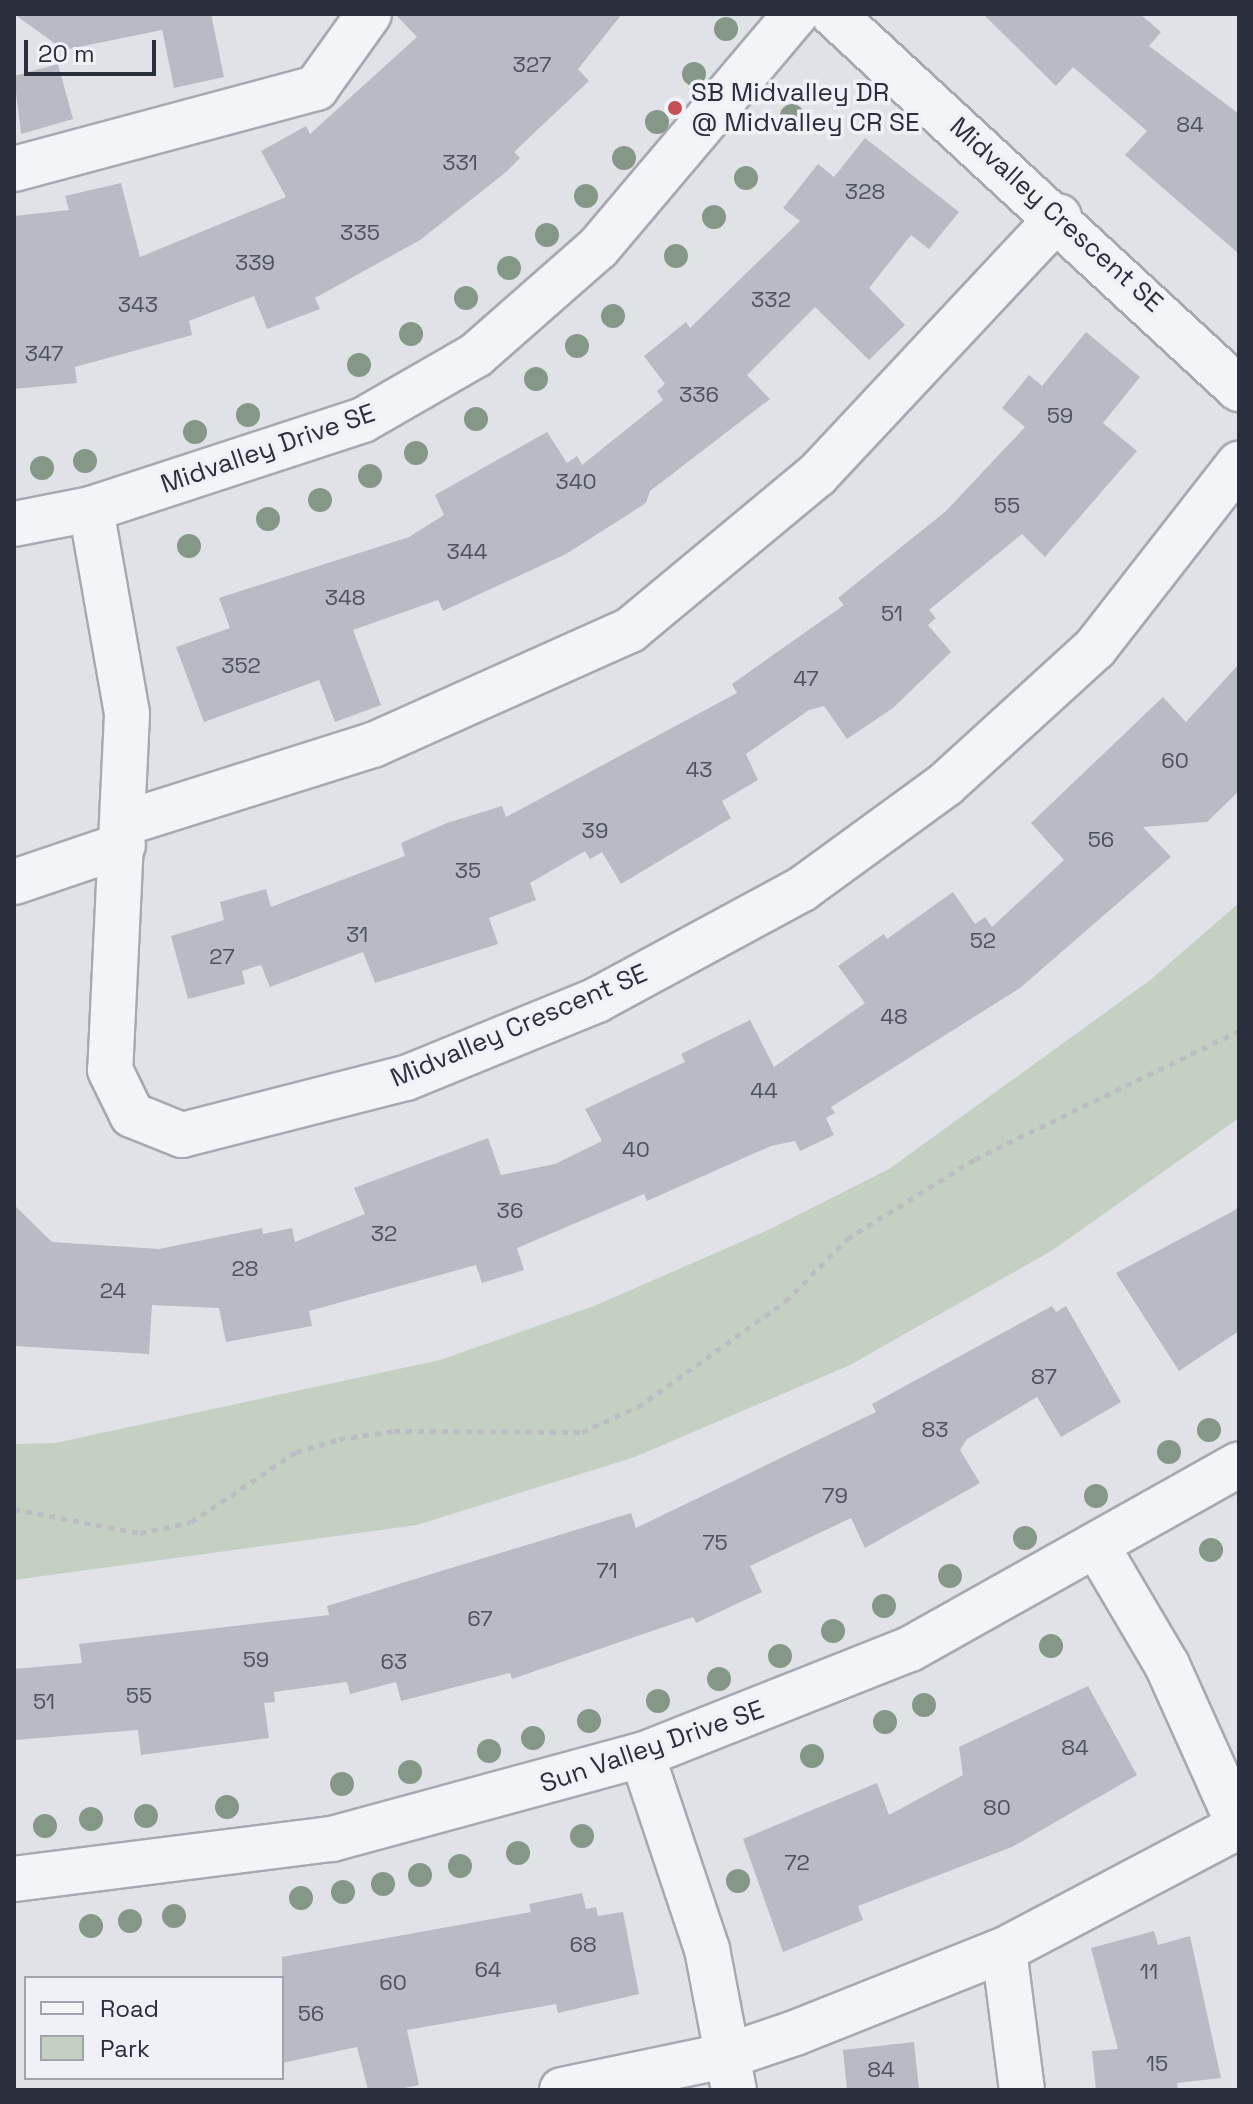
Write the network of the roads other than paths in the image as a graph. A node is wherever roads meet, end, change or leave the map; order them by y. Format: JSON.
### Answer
{"nodes":[{"id":1,"x":369,"y":14,"type":"edge"},
{"id":2,"x":796,"y":14,"type":"edge"},
{"id":3,"x":833,"y":14,"type":"edge"},
{"id":4,"x":14,"y":169,"type":"edge"},
{"id":5,"x":1059,"y":216,"type":"junction"},
{"id":6,"x":1239,"y":389,"type":"edge"},
{"id":7,"x":1239,"y":464,"type":"edge"},
{"id":8,"x":91,"y":509,"type":"junction"},
{"id":9,"x":14,"y":524,"type":"edge"},
{"id":10,"x":124,"y":834,"type":"junction"},
{"id":11,"x":14,"y":882,"type":"edge"},
{"id":12,"x":1239,"y":1464,"type":"edge"},
{"id":13,"x":1098,"y":1548,"type":"junction"},
{"id":14,"x":642,"y":1755,"type":"junction"},
{"id":15,"x":1239,"y":1825,"type":"edge"},
{"id":16,"x":14,"y":1879,"type":"edge"},
{"id":17,"x":1004,"y":1950,"type":"junction"},
{"id":18,"x":732,"y":2073,"type":"edge"},
{"id":19,"x":562,"y":2090,"type":"edge"},
{"id":20,"x":1022,"y":2090,"type":"edge"}],
"edges":[{"from":1,"to":4,"type":"street"},
{"from":2,"to":8,"type":"street","name":"Midvalley Drive SE"},
{"from":3,"to":5,"type":"street","name":"Midvalley Crescent SE"},
{"from":5,"to":6,"type":"street","name":"Midvalley Crescent SE"},
{"from":5,"to":10,"type":"street"},
{"from":7,"to":10,"type":"street","name":"Midvalley Crescent SE"},
{"from":8,"to":9,"type":"street","name":"Midvalley Drive SE"},
{"from":8,"to":10,"type":"street","name":"Midvalley Crescent SE"},
{"from":10,"to":11,"type":"street"},
{"from":12,"to":13,"type":"street","name":"Sun Valley Drive SE"},
{"from":13,"to":14,"type":"street","name":"Sun Valley Drive SE"},
{"from":13,"to":15,"type":"street"},
{"from":14,"to":16,"type":"street","name":"Sun Valley Drive SE"},
{"from":14,"to":18,"type":"street"},
{"from":15,"to":17,"type":"street"},
{"from":17,"to":18,"type":"street"},
{"from":17,"to":20,"type":"street"},
{"from":18,"to":19,"type":"street"}]}
